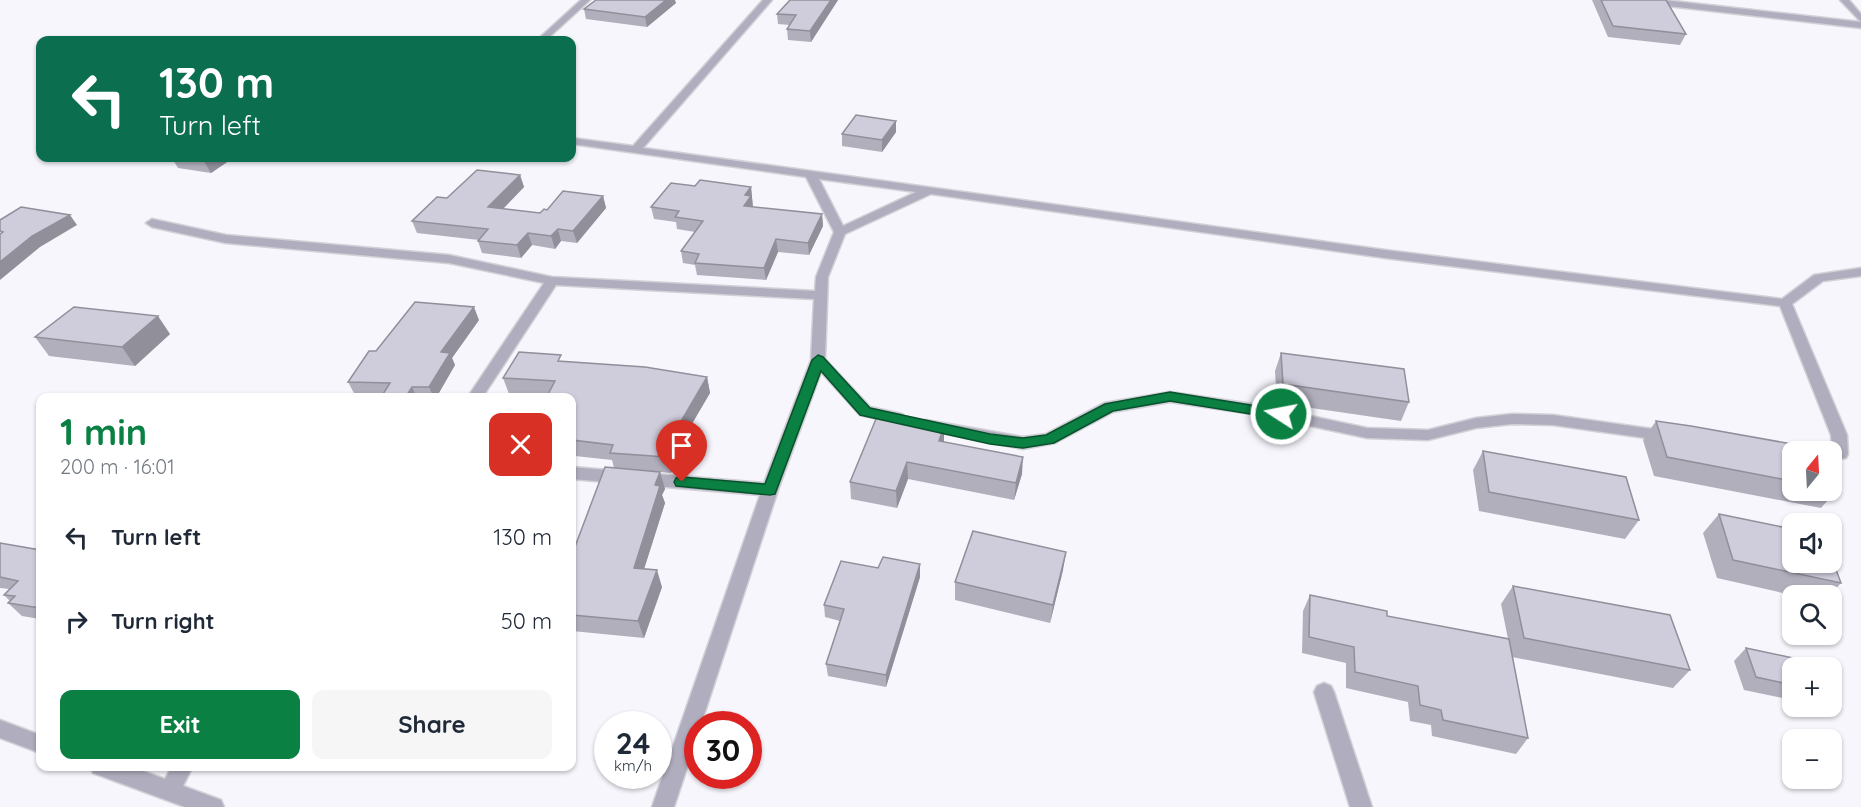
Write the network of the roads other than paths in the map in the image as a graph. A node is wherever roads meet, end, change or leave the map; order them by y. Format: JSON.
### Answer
{"nodes":[{"id":1,"x":586,"y":0,"type":"edge"},
{"id":2,"x":768,"y":0,"type":"edge"},
{"id":3,"x":1641,"y":0,"type":"edge"},
{"id":4,"x":1844,"y":0,"type":"edge"},
{"id":5,"x":1861,"y":19,"type":"edge"},
{"id":6,"x":1861,"y":25,"type":"edge"},
{"id":7,"x":546,"y":36,"type":"edge"},
{"id":8,"x":576,"y":142,"type":"edge"},
{"id":9,"x":636,"y":149,"type":"junction"},
{"id":10,"x":810,"y":173,"type":"junction"},
{"id":11,"x":932,"y":190,"type":"junction"},
{"id":12,"x":152,"y":223,"type":"dead end"},
{"id":13,"x":840,"y":232,"type":"junction"},
{"id":14,"x":1861,"y":272,"type":"edge"},
{"id":15,"x":552,"y":281,"type":"junction"},
{"id":16,"x":822,"y":295,"type":"junction"},
{"id":17,"x":1785,"y":303,"type":"junction"},
{"id":18,"x":818,"y":360,"type":"junction"},
{"id":19,"x":477,"y":393,"type":"edge"},
{"id":20,"x":1682,"y":438,"type":"edge"},
{"id":21,"x":1839,"y":441,"type":"edge"},
{"id":22,"x":576,"y":473,"type":"edge"},
{"id":23,"x":770,"y":490,"type":"junction"},
{"id":24,"x":1324,"y":692,"type":"dead end"},
{"id":25,"x":0,"y":729,"type":"edge"},
{"id":26,"x":36,"y":742,"type":"edge"},
{"id":27,"x":112,"y":771,"type":"edge"},
{"id":28,"x":183,"y":771,"type":"edge"},
{"id":29,"x":181,"y":799,"type":"edge"},
{"id":30,"x":213,"y":807,"type":"edge"},
{"id":31,"x":663,"y":807,"type":"edge"},
{"id":32,"x":1361,"y":807,"type":"edge"}],
"edges":[{"from":1,"to":7,"type":"street"},
{"from":2,"to":9,"type":"street"},
{"from":3,"to":6,"type":"street"},
{"from":4,"to":5,"type":"street"},
{"from":8,"to":9,"type":"street"},
{"from":9,"to":10,"type":"street"},
{"from":10,"to":11,"type":"street"},
{"from":10,"to":13,"type":"street"},
{"from":11,"to":13,"type":"street"},
{"from":11,"to":17,"type":"street"},
{"from":12,"to":15,"type":"street"},
{"from":13,"to":16,"type":"street"},
{"from":14,"to":17,"type":"street"},
{"from":15,"to":16,"type":"street"},
{"from":15,"to":19,"type":"street"},
{"from":16,"to":18,"type":"street"},
{"from":17,"to":21,"type":"street"},
{"from":18,"to":20,"type":"street"},
{"from":18,"to":23,"type":"street"},
{"from":22,"to":23,"type":"street"},
{"from":23,"to":31,"type":"street"},
{"from":24,"to":32,"type":"street"},
{"from":25,"to":26,"type":"street"},
{"from":27,"to":29,"type":"street"},
{"from":28,"to":29,"type":"street"},
{"from":29,"to":30,"type":"street"}]}
